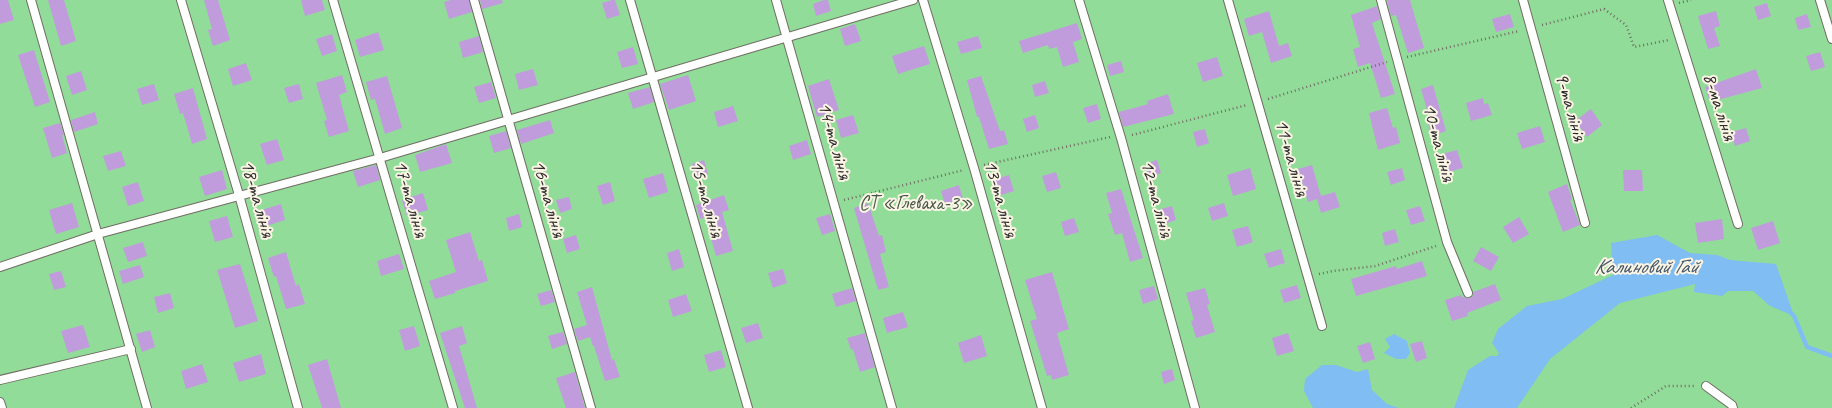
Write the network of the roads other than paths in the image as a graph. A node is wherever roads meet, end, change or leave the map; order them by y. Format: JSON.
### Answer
{"nodes":[{"id":1,"x":31,"y":0,"type":"edge"},
{"id":2,"x":181,"y":0,"type":"edge"},
{"id":3,"x":333,"y":0,"type":"edge"},
{"id":4,"x":474,"y":0,"type":"edge"},
{"id":5,"x":630,"y":0,"type":"edge"},
{"id":6,"x":776,"y":0,"type":"edge"},
{"id":7,"x":914,"y":0,"type":"edge"},
{"id":8,"x":923,"y":0,"type":"edge"},
{"id":9,"x":1079,"y":0,"type":"edge"},
{"id":10,"x":1228,"y":0,"type":"edge"},
{"id":11,"x":1381,"y":0,"type":"edge"},
{"id":12,"x":1523,"y":0,"type":"edge"},
{"id":13,"x":1820,"y":0,"type":"edge"},
{"id":14,"x":1668,"y":3,"type":"edge"},
{"id":15,"x":786,"y":38,"type":"junction"},
{"id":16,"x":1832,"y":39,"type":"edge"},
{"id":17,"x":654,"y":77,"type":"junction"},
{"id":18,"x":508,"y":120,"type":"junction"},
{"id":19,"x":380,"y":158,"type":"junction"},
{"id":20,"x":239,"y":195,"type":"junction"},
{"id":21,"x":1585,"y":223,"type":"dead end"},
{"id":22,"x":1738,"y":224,"type":"dead end"},
{"id":23,"x":98,"y":234,"type":"junction"},
{"id":24,"x":0,"y":267,"type":"edge"},
{"id":25,"x":1468,"y":293,"type":"dead end"},
{"id":26,"x":1322,"y":326,"type":"dead end"},
{"id":27,"x":131,"y":349,"type":"junction"},
{"id":28,"x":0,"y":380,"type":"edge"},
{"id":29,"x":1706,"y":386,"type":"road end"},
{"id":30,"x":0,"y":402,"type":"edge"},
{"id":31,"x":2,"y":408,"type":"edge"},
{"id":32,"x":147,"y":408,"type":"edge"},
{"id":33,"x":298,"y":408,"type":"edge"},
{"id":34,"x":453,"y":408,"type":"edge"},
{"id":35,"x":591,"y":408,"type":"edge"},
{"id":36,"x":748,"y":408,"type":"edge"},
{"id":37,"x":892,"y":408,"type":"edge"},
{"id":38,"x":1042,"y":408,"type":"edge"},
{"id":39,"x":1195,"y":408,"type":"edge"},
{"id":40,"x":1733,"y":408,"type":"edge"}],
"edges":[{"from":1,"to":23,"type":"lane"},
{"from":2,"to":20,"type":"lane","name":"18-та лінія"},
{"from":3,"to":19,"type":"lane","name":"17-та лінія"},
{"from":4,"to":18,"type":"lane","name":"16-та лінія"},
{"from":5,"to":17,"type":"lane","name":"15-та лінія"},
{"from":6,"to":15,"type":"lane","name":"14-та лінія"},
{"from":7,"to":15,"type":"lane"},
{"from":8,"to":38,"type":"lane","name":"13-та лінія"},
{"from":9,"to":39,"type":"lane","name":"12-та лінія"},
{"from":10,"to":26,"type":"lane","name":"11-та лінія"},
{"from":11,"to":25,"type":"lane","name":"10-та лінія"},
{"from":12,"to":21,"type":"lane","name":"9-та лінія"},
{"from":13,"to":16,"type":"lane"},
{"from":14,"to":22,"type":"lane","name":"8-ма лінія"},
{"from":15,"to":17,"type":"lane"},
{"from":15,"to":37,"type":"lane","name":"14-та лінія"},
{"from":17,"to":18,"type":"lane"},
{"from":17,"to":36,"type":"lane","name":"15-та лінія"},
{"from":18,"to":19,"type":"lane"},
{"from":18,"to":35,"type":"lane","name":"16-та лінія"},
{"from":19,"to":20,"type":"lane"},
{"from":19,"to":34,"type":"lane","name":"17-та лінія"},
{"from":20,"to":23,"type":"lane"},
{"from":20,"to":33,"type":"lane","name":"18-та лінія"},
{"from":23,"to":24,"type":"lane"},
{"from":23,"to":27,"type":"lane"},
{"from":27,"to":28,"type":"lane"},
{"from":27,"to":32,"type":"lane"},
{"from":29,"to":40,"type":"lane"},
{"from":30,"to":31,"type":"lane"}]}
